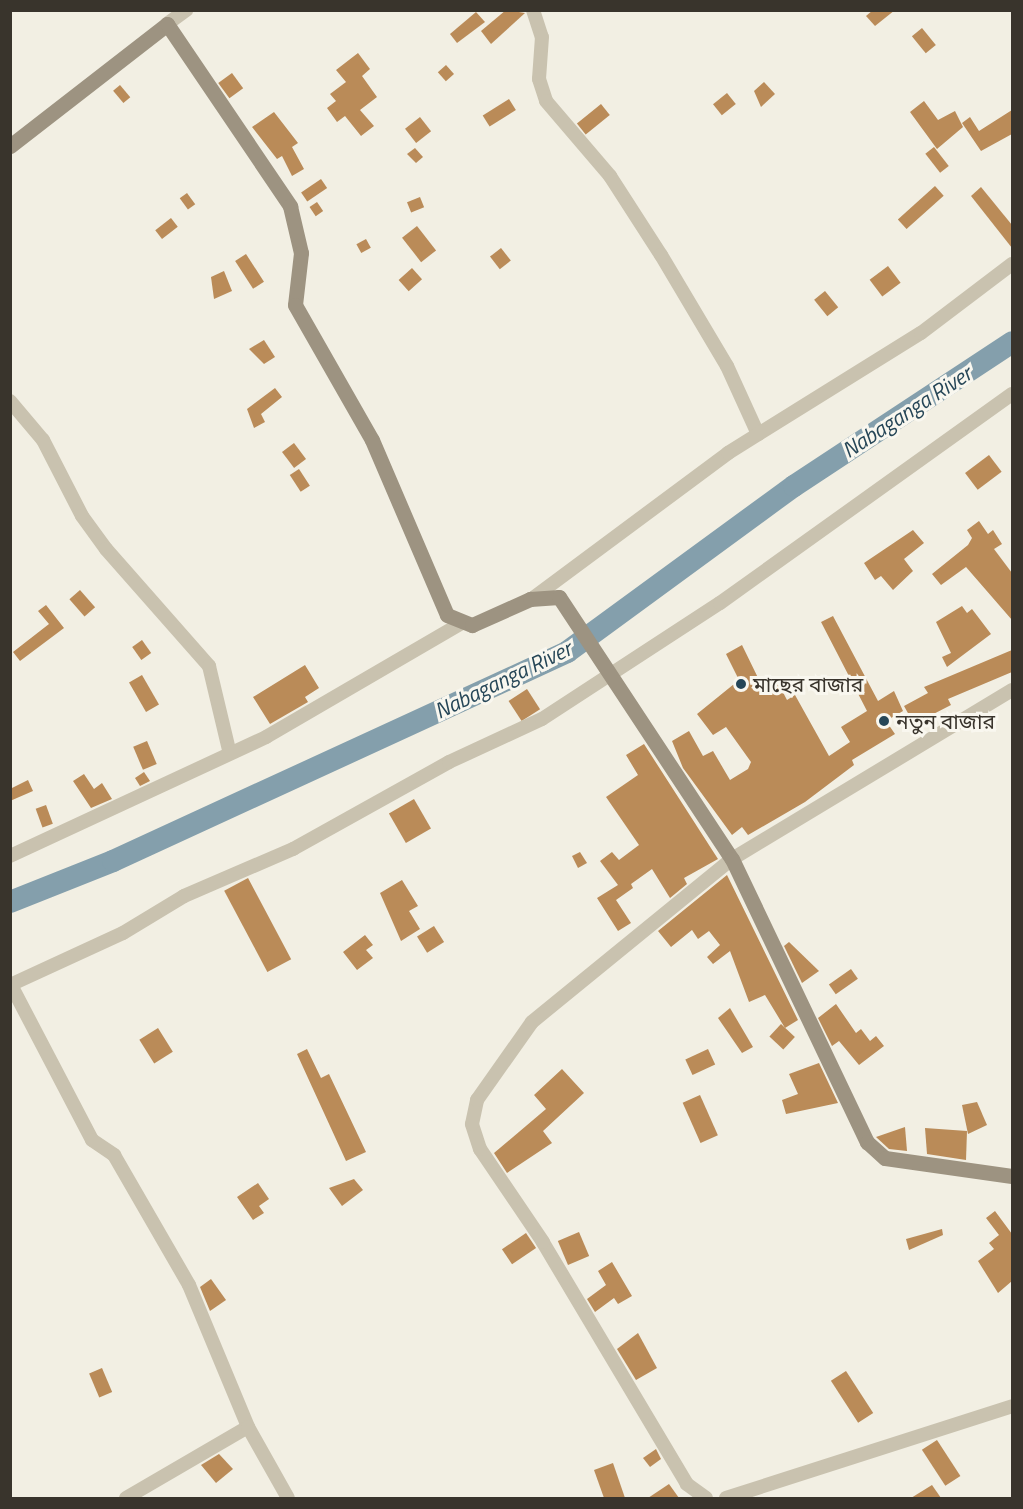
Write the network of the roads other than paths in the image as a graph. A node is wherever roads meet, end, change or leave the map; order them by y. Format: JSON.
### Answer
{"nodes":[{"id":1,"x":186,"y":10,"type":"edge"},
{"id":2,"x":533,"y":10,"type":"edge"},
{"id":3,"x":167,"y":24,"type":"junction"},
{"id":4,"x":10,"y":146,"type":"edge"},
{"id":5,"x":1012,"y":264,"type":"edge"},
{"id":6,"x":1012,"y":394,"type":"edge"},
{"id":7,"x":10,"y":401,"type":"edge"},
{"id":8,"x":758,"y":434,"type":"junction"},
{"id":9,"x":530,"y":599,"type":"junction"},
{"id":10,"x":460,"y":624,"type":"junction"},
{"id":11,"x":605,"y":665,"type":"junction"},
{"id":12,"x":1012,"y":690,"type":"edge"},
{"id":13,"x":229,"y":750,"type":"junction"},
{"id":14,"x":10,"y":856,"type":"edge"},
{"id":15,"x":732,"y":859,"type":"junction"},
{"id":16,"x":11,"y":985,"type":"edge"},
{"id":17,"x":1012,"y":1176,"type":"edge"},
{"id":18,"x":1012,"y":1406,"type":"edge"},
{"id":19,"x":248,"y":1426,"type":"junction"},
{"id":20,"x":126,"y":1498,"type":"edge"},
{"id":21,"x":288,"y":1498,"type":"edge"},
{"id":22,"x":706,"y":1498,"type":"edge"},
{"id":23,"x":726,"y":1498,"type":"edge"}],
"edges":[{"from":1,"to":3,"type":"street"},
{"from":2,"to":8,"type":"street"},
{"from":3,"to":4,"type":"main road"},
{"from":3,"to":10,"type":"main road"},
{"from":5,"to":8,"type":"street"},
{"from":6,"to":11,"type":"street"},
{"from":7,"to":13,"type":"street"},
{"from":8,"to":9,"type":"street"},
{"from":9,"to":10,"type":"main road"},
{"from":9,"to":11,"type":"main road"},
{"from":10,"to":13,"type":"street"},
{"from":11,"to":15,"type":"main road"},
{"from":11,"to":16,"type":"street"},
{"from":12,"to":15,"type":"street"},
{"from":13,"to":14,"type":"street"},
{"from":15,"to":17,"type":"main road"},
{"from":15,"to":22,"type":"street"},
{"from":16,"to":19,"type":"street"},
{"from":18,"to":23,"type":"street"},
{"from":19,"to":20,"type":"street"},
{"from":19,"to":21,"type":"street"}]}
